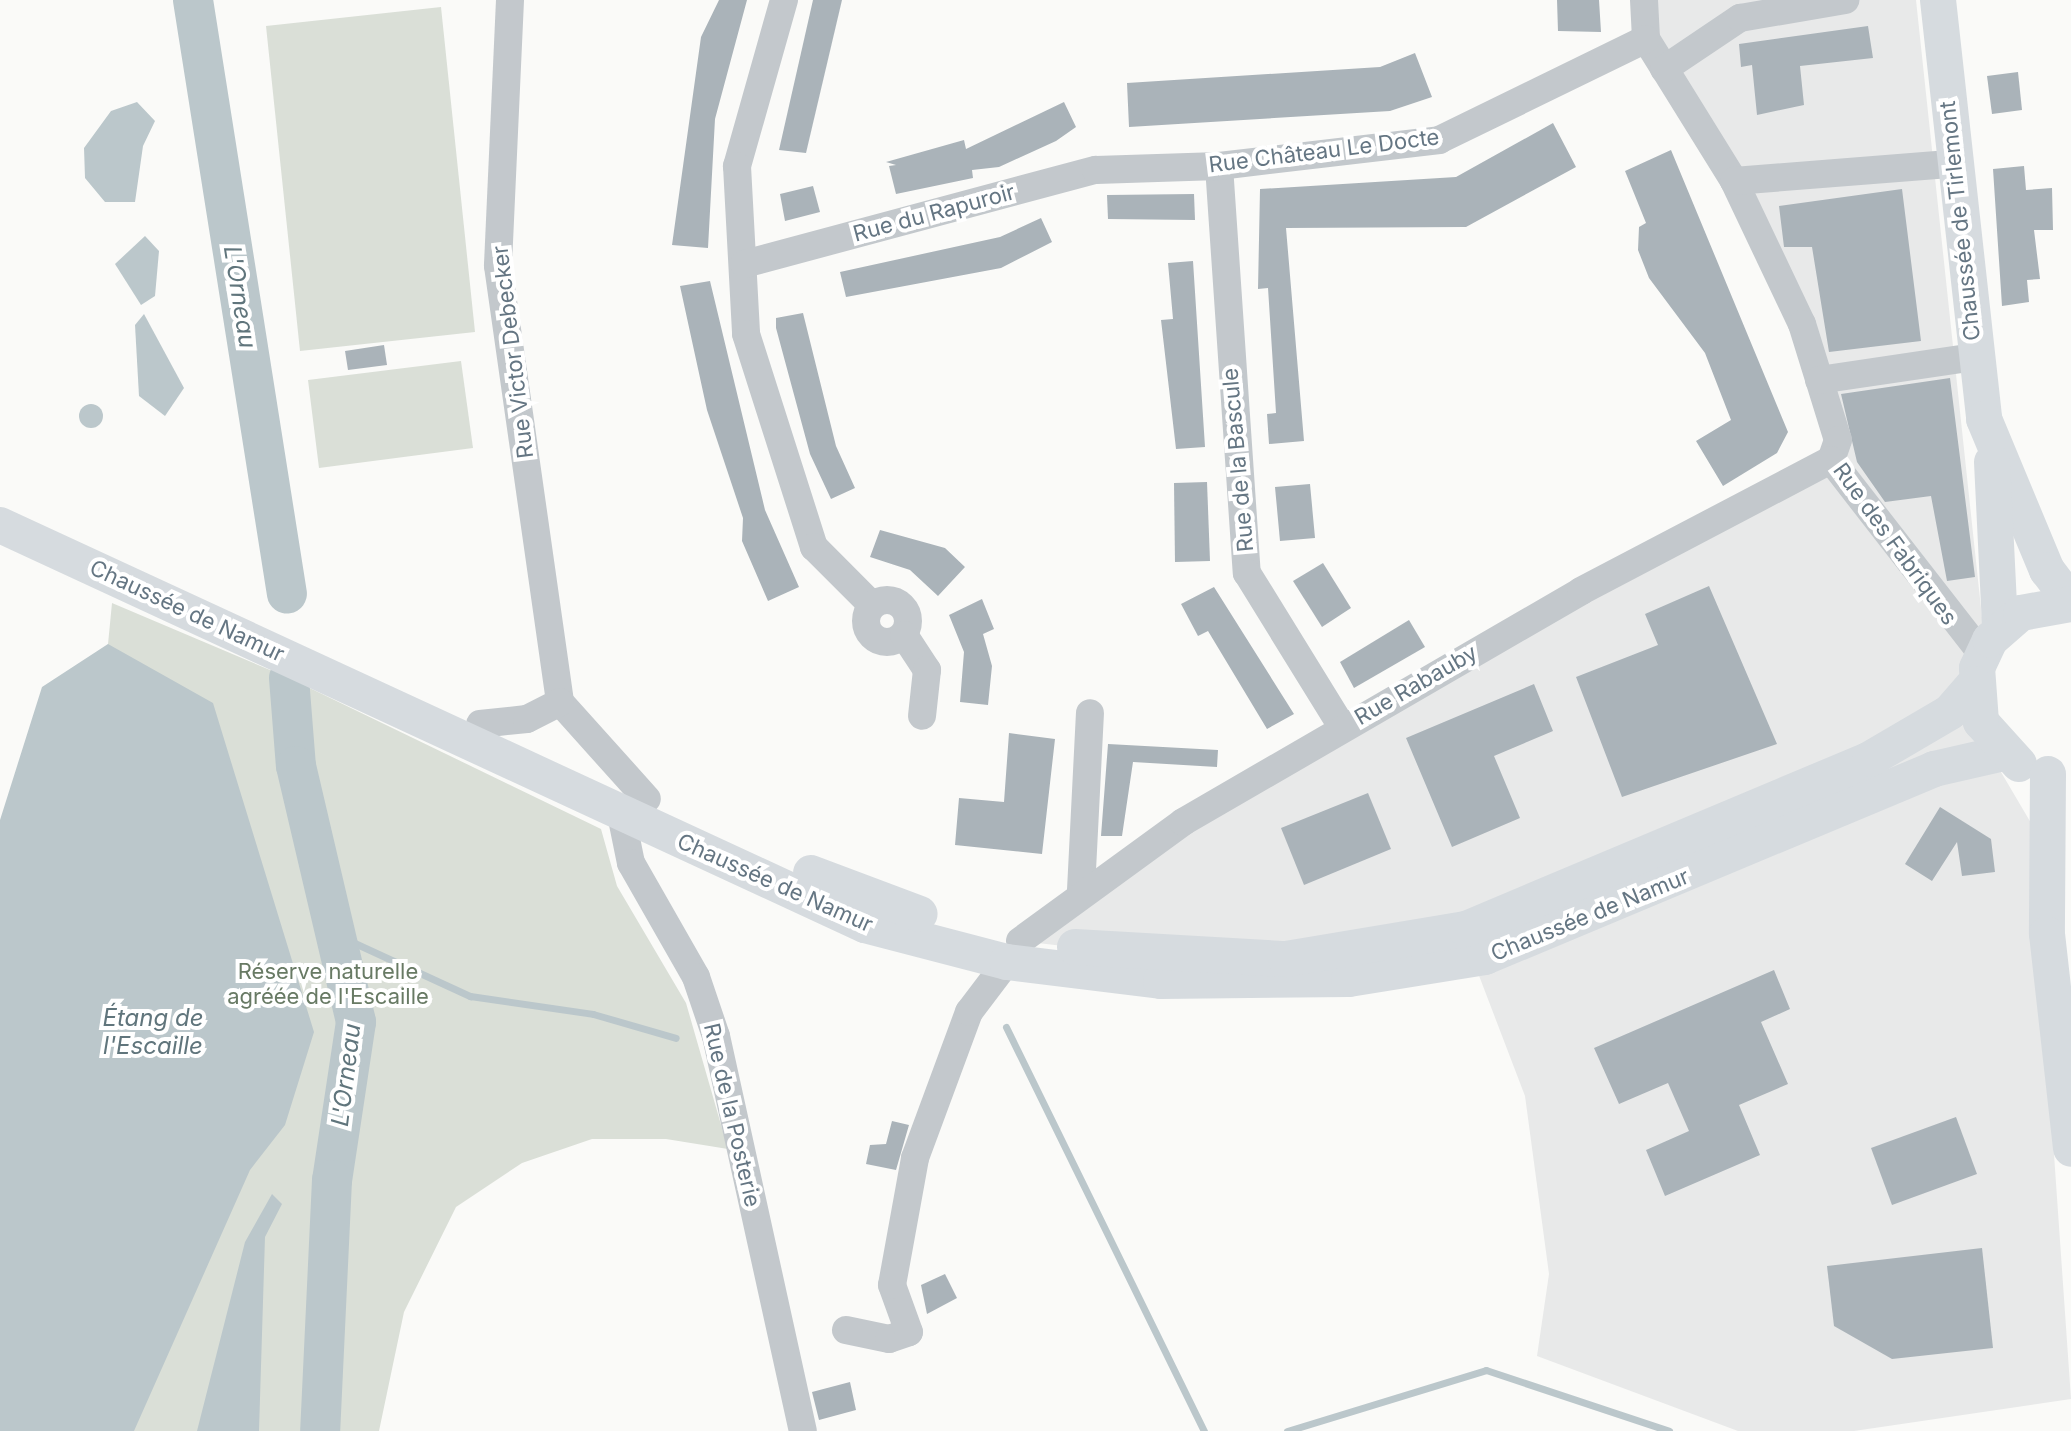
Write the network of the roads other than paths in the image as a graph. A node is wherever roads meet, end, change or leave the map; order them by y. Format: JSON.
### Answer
{"nodes":[{"id":1,"x":510,"y":0,"type":"edge"},
{"id":2,"x":784,"y":0,"type":"edge"},
{"id":3,"x":1644,"y":0,"type":"edge"},
{"id":4,"x":1845,"y":0,"type":"edge"},
{"id":5,"x":1938,"y":0,"type":"edge"},
{"id":6,"x":1646,"y":39,"type":"junction"},
{"id":7,"x":1664,"y":69,"type":"junction"},
{"id":8,"x":1952,"y":164,"type":"junction"},
{"id":9,"x":1124,"y":165,"type":"joint"},
{"id":10,"x":1219,"y":166,"type":"junction"},
{"id":11,"x":1734,"y":181,"type":"junction"},
{"id":12,"x":744,"y":264,"type":"junction"},
{"id":13,"x":1975,"y":357,"type":"junction"},
{"id":14,"x":1819,"y":380,"type":"junction"},
{"id":15,"x":1991,"y":441,"type":"junction"},
{"id":16,"x":1831,"y":460,"type":"junction"},
{"id":17,"x":0,"y":500,"type":"edge"},
{"id":18,"x":0,"y":525,"type":"edge"},
{"id":19,"x":2071,"y":603,"type":"edge"},
{"id":20,"x":871,"y":604,"type":"junction"},
{"id":21,"x":904,"y":635,"type":"junction"},
{"id":22,"x":1985,"y":655,"type":"junction"},
{"id":23,"x":346,"y":672,"type":"junction"},
{"id":24,"x":560,"y":702,"type":"junction"},
{"id":25,"x":1090,"y":713,"type":"dead end"},
{"id":26,"x":922,"y":716,"type":"dead end"},
{"id":27,"x":480,"y":724,"type":"junction"},
{"id":28,"x":1342,"y":727,"type":"junction"},
{"id":29,"x":2004,"y":753,"type":"junction"},
{"id":30,"x":2060,"y":774,"type":"edge"},
{"id":31,"x":634,"y":807,"type":"junction"},
{"id":32,"x":1081,"y":890,"type":"junction"},
{"id":33,"x":2071,"y":907,"type":"edge"},
{"id":34,"x":1013,"y":952,"type":"junction"},
{"id":35,"x":2071,"y":1031,"type":"edge"},
{"id":36,"x":2071,"y":1149,"type":"edge"},
{"id":37,"x":846,"y":1330,"type":"dead end"},
{"id":38,"x":803,"y":1431,"type":"edge"}],
"edges":[{"from":1,"to":24,"type":"street","name":"Rue Victor Debecker"},
{"from":2,"to":12,"type":"street"},
{"from":3,"to":6,"type":"street"},
{"from":4,"to":7,"type":"street"},
{"from":5,"to":8,"type":"main road","name":"Chaussée de Tirlemont"},
{"from":6,"to":7,"type":"street","name":"Rue des Fabriques"},
{"from":6,"to":10,"type":"street","name":"Rue Château Le Docte"},
{"from":7,"to":11,"type":"street","name":"Rue des Fabriques"},
{"from":8,"to":11,"type":"street"},
{"from":8,"to":13,"type":"main road","name":"Chaussée de Tirlemont"},
{"from":9,"to":10,"type":"street","name":"Rue Château Le Docte"},
{"from":9,"to":12,"type":"street","name":"Rue du Rapuroir"},
{"from":10,"to":28,"type":"street","name":"Rue de la Bascule"},
{"from":11,"to":14,"type":"street","name":"Rue des Fabriques"},
{"from":12,"to":20,"type":"street"},
{"from":13,"to":14,"type":"street"},
{"from":13,"to":15,"type":"main road","name":"Chaussée de Tirlemont"},
{"from":14,"to":16,"type":"street","name":"Rue des Fabriques"},
{"from":15,"to":19,"type":"main road","name":"Chaussée de Tirlemont"},
{"from":15,"to":22,"type":"main road","name":"Chaussée de Tirlemont"},
{"from":16,"to":22,"type":"street","name":"Rue des Fabriques"},
{"from":16,"to":28,"type":"street","name":"Rue Rabauby"},
{"from":17,"to":23,"type":"main road","name":"Chaussée de Namur"},
{"from":18,"to":23,"type":"main road","name":"Chaussée de Namur"},
{"from":19,"to":22,"type":"main road"},
{"from":20,"to":21,"type":"street"},
{"from":20,"to":21,"type":"street"},
{"from":21,"to":26,"type":"street"},
{"from":22,"to":29,"type":"main road","name":"Chaussée de Tirlemont"},
{"from":22,"to":34,"type":"main road","name":"Chaussée de Namur"},
{"from":23,"to":27,"type":"main road","name":"Chaussée de Namur"},
{"from":23,"to":31,"type":"main road","name":"Chaussée de Namur"},
{"from":24,"to":27,"type":"street"},
{"from":24,"to":31,"type":"street"},
{"from":25,"to":32,"type":"street"},
{"from":27,"to":31,"type":"main road","name":"Chaussée de Namur"},
{"from":28,"to":32,"type":"street","name":"Rue Rabauby"},
{"from":29,"to":30,"type":"main road"},
{"from":29,"to":34,"type":"main road","name":"Chaussée de Namur"},
{"from":30,"to":36,"type":"main road"},
{"from":31,"to":34,"type":"main road","name":"Chaussée de Namur"},
{"from":31,"to":38,"type":"street","name":"Rue de la Posterie"},
{"from":32,"to":34,"type":"street","name":"Rue Rabauby"},
{"from":33,"to":35,"type":"main road"},
{"from":34,"to":37,"type":"street","name":"Rue Rabauby"}]}
